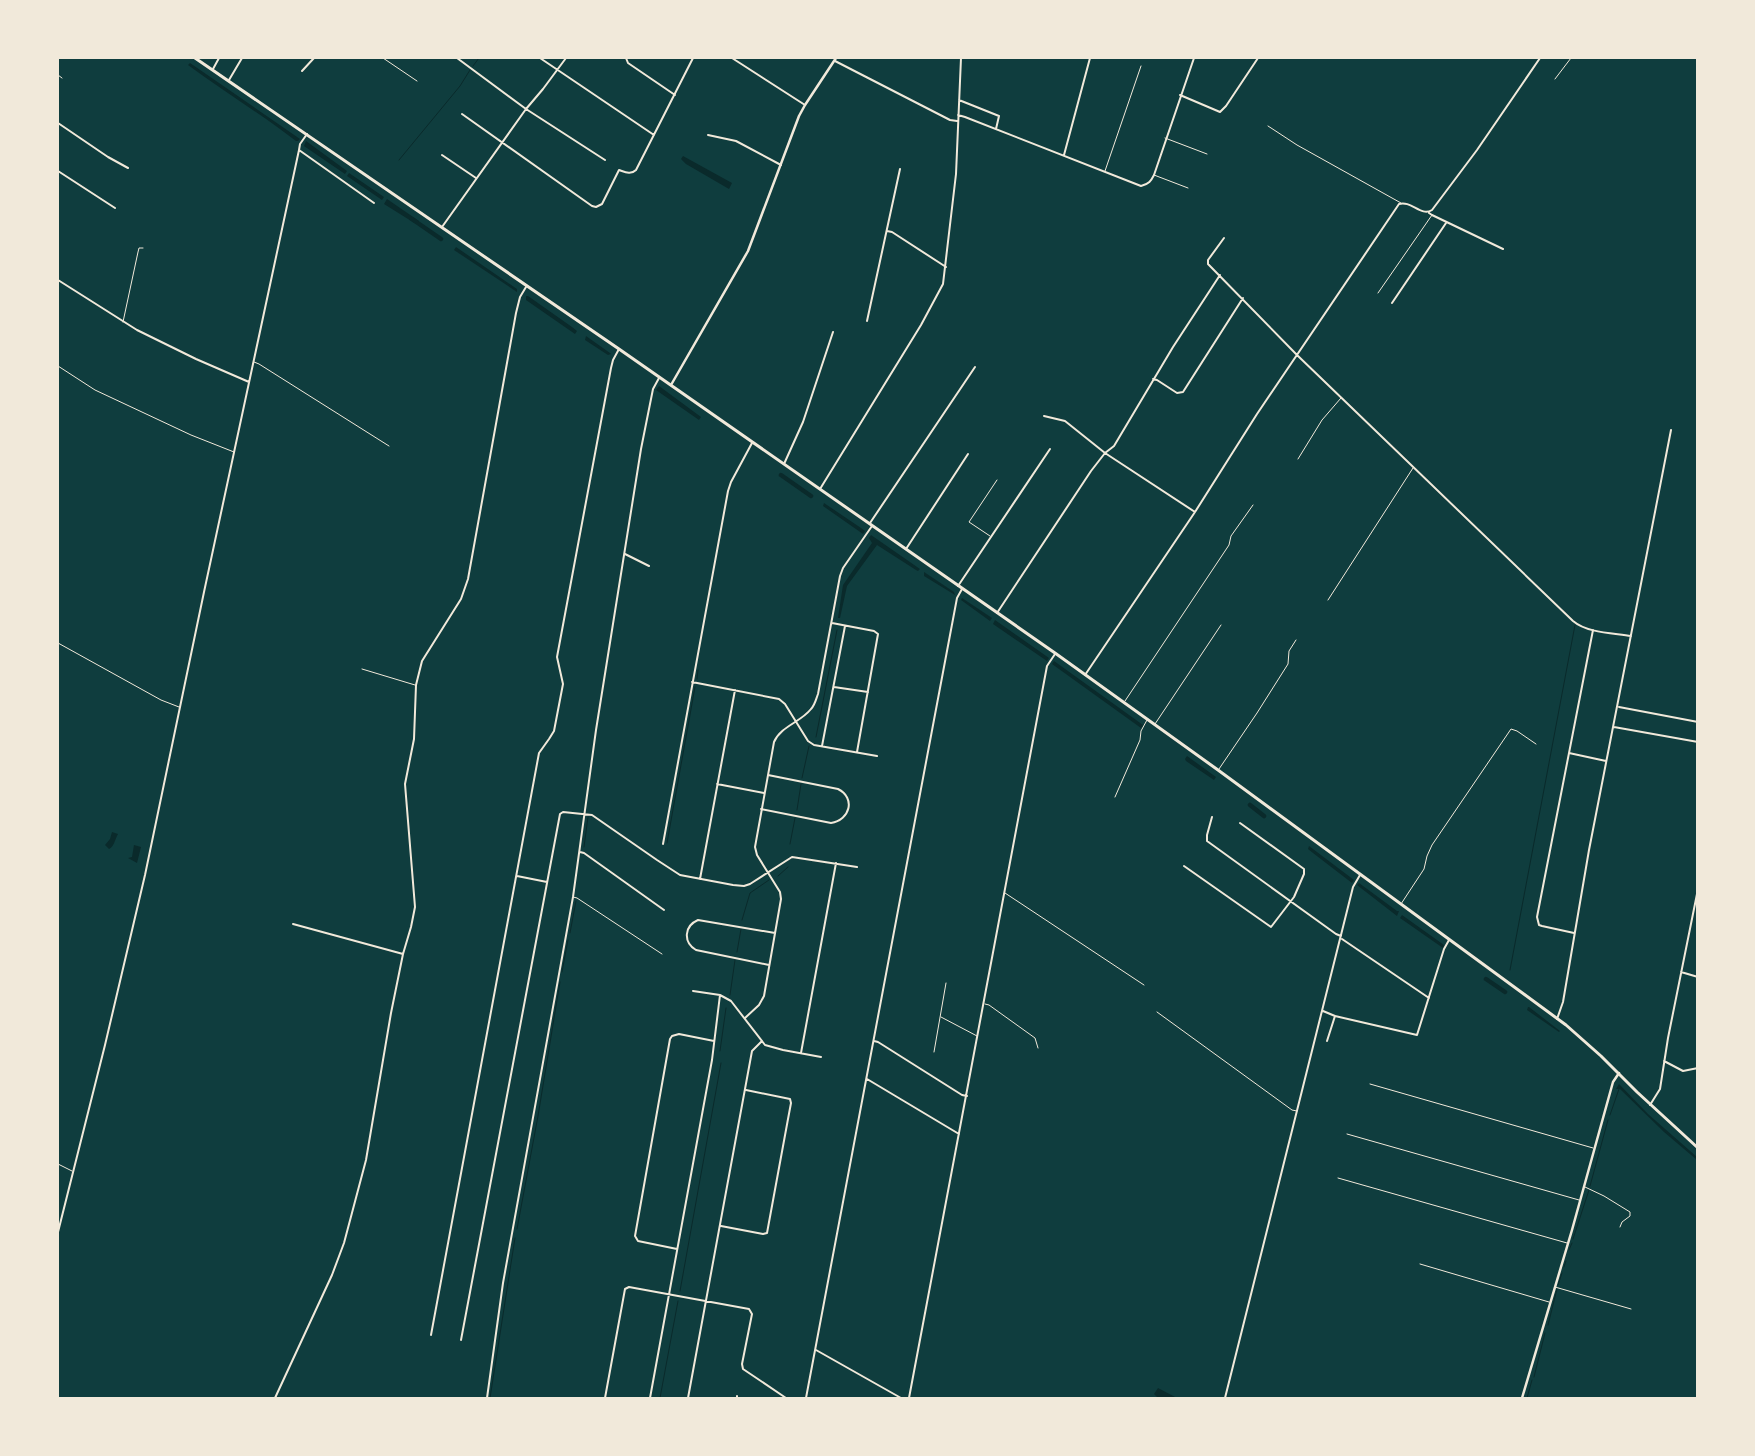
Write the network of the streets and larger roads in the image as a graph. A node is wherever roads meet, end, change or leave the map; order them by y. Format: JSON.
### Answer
{"nodes":[{"id":1,"x":195,"y":58,"type":"edge"},
{"id":2,"x":219,"y":58,"type":"edge"},
{"id":3,"x":242,"y":58,"type":"edge"},
{"id":4,"x":314,"y":58,"type":"edge"},
{"id":5,"x":457,"y":58,"type":"edge"},
{"id":6,"x":540,"y":58,"type":"edge"},
{"id":7,"x":566,"y":58,"type":"edge"},
{"id":8,"x":626,"y":58,"type":"edge"},
{"id":9,"x":693,"y":58,"type":"edge"},
{"id":10,"x":732,"y":58,"type":"edge"},
{"id":11,"x":961,"y":58,"type":"edge"},
{"id":12,"x":1090,"y":58,"type":"edge"},
{"id":13,"x":1194,"y":58,"type":"edge"},
{"id":14,"x":1258,"y":58,"type":"edge"},
{"id":15,"x":1540,"y":58,"type":"edge"},
{"id":16,"x":836,"y":59,"type":"edge"},
{"id":17,"x":214,"y":69,"type":"junction"},
{"id":18,"x":558,"y":70,"type":"junction"},
{"id":19,"x":302,"y":71,"type":"dead end"},
{"id":20,"x":229,"y":80,"type":"junction"},
{"id":21,"x":675,"y":95,"type":"junction"},
{"id":22,"x":1180,"y":95,"type":"junction"},
{"id":23,"x":959,"y":100,"type":"junction"},
{"id":24,"x":805,"y":105,"type":"junction"},
{"id":25,"x":526,"y":109,"type":"junction"},
{"id":26,"x":462,"y":114,"type":"dead end"},
{"id":27,"x":958,"y":116,"type":"junction"},
{"id":28,"x":957,"y":121,"type":"junction"},
{"id":29,"x":58,"y":123,"type":"edge"},
{"id":30,"x":996,"y":129,"type":"junction"},
{"id":31,"x":708,"y":135,"type":"dead end"},
{"id":32,"x":306,"y":136,"type":"junction"},
{"id":33,"x":654,"y":136,"type":"junction"},
{"id":34,"x":502,"y":142,"type":"junction"},
{"id":35,"x":299,"y":150,"type":"junction"},
{"id":36,"x":442,"y":155,"type":"dead end"},
{"id":37,"x":1064,"y":155,"type":"junction"},
{"id":38,"x":605,"y":160,"type":"dead end"},
{"id":39,"x":781,"y":165,"type":"junction"},
{"id":40,"x":128,"y":168,"type":"dead end"},
{"id":41,"x":900,"y":169,"type":"dead end"},
{"id":42,"x":58,"y":171,"type":"edge"},
{"id":43,"x":476,"y":178,"type":"junction"},
{"id":44,"x":374,"y":203,"type":"dead end"},
{"id":45,"x":115,"y":208,"type":"dead end"},
{"id":46,"x":1430,"y":214,"type":"junction"},
{"id":47,"x":1446,"y":223,"type":"junction"},
{"id":48,"x":442,"y":228,"type":"junction"},
{"id":49,"x":887,"y":231,"type":"junction"},
{"id":50,"x":1224,"y":238,"type":"dead end"},
{"id":51,"x":1503,"y":249,"type":"dead end"},
{"id":52,"x":946,"y":267,"type":"junction"},
{"id":53,"x":1220,"y":275,"type":"junction"},
{"id":54,"x":58,"y":280,"type":"edge"},
{"id":55,"x":526,"y":286,"type":"junction"},
{"id":56,"x":1243,"y":298,"type":"junction"},
{"id":57,"x":1392,"y":303,"type":"dead end"},
{"id":58,"x":867,"y":321,"type":"dead end"},
{"id":59,"x":834,"y":332,"type":"dead end"},
{"id":60,"x":619,"y":349,"type":"junction"},
{"id":61,"x":1297,"y":355,"type":"junction"},
{"id":62,"x":975,"y":367,"type":"dead end"},
{"id":63,"x":659,"y":378,"type":"junction"},
{"id":64,"x":1153,"y":379,"type":"junction"},
{"id":65,"x":249,"y":382,"type":"junction"},
{"id":66,"x":670,"y":386,"type":"junction"},
{"id":67,"x":1044,"y":416,"type":"dead end"},
{"id":68,"x":1671,"y":430,"type":"dead end"},
{"id":69,"x":751,"y":444,"type":"junction"},
{"id":70,"x":1050,"y":449,"type":"dead end"},
{"id":71,"x":1106,"y":453,"type":"junction"},
{"id":72,"x":968,"y":454,"type":"dead end"},
{"id":73,"x":784,"y":464,"type":"junction"},
{"id":74,"x":820,"y":489,"type":"junction"},
{"id":75,"x":1195,"y":512,"type":"junction"},
{"id":76,"x":870,"y":526,"type":"junction"},
{"id":77,"x":906,"y":549,"type":"junction"},
{"id":78,"x":625,"y":554,"type":"junction"},
{"id":79,"x":649,"y":566,"type":"dead end"},
{"id":80,"x":960,"y":587,"type":"junction"},
{"id":81,"x":997,"y":613,"type":"junction"},
{"id":82,"x":832,"y":623,"type":"junction"},
{"id":83,"x":845,"y":626,"type":"junction"},
{"id":84,"x":1593,"y":629,"type":"junction"},
{"id":85,"x":1631,"y":636,"type":"junction"},
{"id":86,"x":1055,"y":653,"type":"junction"},
{"id":87,"x":1085,"y":675,"type":"junction"},
{"id":88,"x":692,"y":682,"type":"junction"},
{"id":89,"x":834,"y":687,"type":"junction"},
{"id":90,"x":735,"y":690,"type":"junction"},
{"id":91,"x":868,"y":692,"type":"junction"},
{"id":92,"x":1618,"y":707,"type":"junction"},
{"id":93,"x":796,"y":722,"type":"junction"},
{"id":94,"x":1698,"y":722,"type":"edge"},
{"id":95,"x":1613,"y":727,"type":"junction"},
{"id":96,"x":1698,"y":742,"type":"edge"},
{"id":97,"x":822,"y":746,"type":"junction"},
{"id":98,"x":857,"y":752,"type":"junction"},
{"id":99,"x":1569,"y":753,"type":"junction"},
{"id":100,"x":877,"y":756,"type":"dead end"},
{"id":101,"x":1606,"y":761,"type":"junction"},
{"id":102,"x":768,"y":776,"type":"junction"},
{"id":103,"x":718,"y":784,"type":"junction"},
{"id":104,"x":764,"y":793,"type":"junction"},
{"id":105,"x":761,"y":809,"type":"junction"},
{"id":106,"x":584,"y":814,"type":"junction"},
{"id":107,"x":1212,"y":817,"type":"dead end"},
{"id":108,"x":1240,"y":823,"type":"dead end"},
{"id":109,"x":663,"y":844,"type":"dead end"},
{"id":110,"x":580,"y":852,"type":"junction"},
{"id":111,"x":836,"y":863,"type":"junction"},
{"id":112,"x":1184,"y":866,"type":"dead end"},
{"id":113,"x":857,"y":867,"type":"dead end"},
{"id":114,"x":768,"y":873,"type":"junction"},
{"id":115,"x":516,"y":876,"type":"junction"},
{"id":116,"x":1359,"y":876,"type":"junction"},
{"id":117,"x":700,"y":879,"type":"junction"},
{"id":118,"x":546,"y":882,"type":"junction"},
{"id":119,"x":1698,"y":889,"type":"edge"},
{"id":120,"x":1291,"y":902,"type":"junction"},
{"id":121,"x":664,"y":910,"type":"dead end"},
{"id":122,"x":293,"y":924,"type":"dead end"},
{"id":123,"x":775,"y":933,"type":"junction"},
{"id":124,"x":1574,"y":933,"type":"junction"},
{"id":125,"x":1341,"y":937,"type":"junction"},
{"id":126,"x":1449,"y":940,"type":"junction"},
{"id":127,"x":403,"y":954,"type":"junction"},
{"id":128,"x":769,"y":965,"type":"junction"},
{"id":129,"x":1681,"y":972,"type":"junction"},
{"id":130,"x":1698,"y":977,"type":"edge"},
{"id":131,"x":693,"y":990,"type":"dead end"},
{"id":132,"x":720,"y":995,"type":"junction"},
{"id":133,"x":1428,"y":998,"type":"junction"},
{"id":134,"x":1322,"y":1011,"type":"junction"},
{"id":135,"x":1335,"y":1016,"type":"junction"},
{"id":136,"x":745,"y":1018,"type":"junction"},
{"id":137,"x":1557,"y":1019,"type":"junction"},
{"id":138,"x":714,"y":1041,"type":"junction"},
{"id":139,"x":762,"y":1041,"type":"junction"},
{"id":140,"x":874,"y":1041,"type":"junction"},
{"id":141,"x":1327,"y":1042,"type":"dead end"},
{"id":142,"x":801,"y":1053,"type":"junction"},
{"id":143,"x":821,"y":1057,"type":"dead end"},
{"id":144,"x":1664,"y":1062,"type":"junction"},
{"id":145,"x":1698,"y":1068,"type":"edge"},
{"id":146,"x":1619,"y":1073,"type":"junction"},
{"id":147,"x":867,"y":1079,"type":"junction"},
{"id":148,"x":746,"y":1090,"type":"junction"},
{"id":149,"x":967,"y":1096,"type":"junction"},
{"id":150,"x":1650,"y":1104,"type":"junction"},
{"id":151,"x":959,"y":1134,"type":"junction"},
{"id":152,"x":1698,"y":1148,"type":"edge"},
{"id":153,"x":720,"y":1226,"type":"junction"},
{"id":154,"x":58,"y":1232,"type":"edge"},
{"id":155,"x":677,"y":1249,"type":"junction"},
{"id":156,"x":669,"y":1294,"type":"junction"},
{"id":157,"x":707,"y":1301,"type":"junction"},
{"id":158,"x":431,"y":1335,"type":"dead end"},
{"id":159,"x":461,"y":1340,"type":"dead end"},
{"id":160,"x":816,"y":1350,"type":"junction"},
{"id":161,"x":275,"y":1398,"type":"edge"},
{"id":162,"x":487,"y":1398,"type":"edge"},
{"id":163,"x":605,"y":1398,"type":"edge"},
{"id":164,"x":650,"y":1398,"type":"edge"},
{"id":165,"x":688,"y":1398,"type":"edge"},
{"id":166,"x":786,"y":1398,"type":"edge"},
{"id":167,"x":806,"y":1398,"type":"edge"},
{"id":168,"x":901,"y":1398,"type":"edge"},
{"id":169,"x":909,"y":1398,"type":"edge"},
{"id":170,"x":1226,"y":1398,"type":"edge"},
{"id":171,"x":1522,"y":1398,"type":"edge"}],
"edges":[{"from":1,"to":17,"type":"main road"},
{"from":2,"to":17,"type":"street"},
{"from":3,"to":20,"type":"street"},
{"from":4,"to":19,"type":"street"},
{"from":5,"to":25,"type":"street"},
{"from":6,"to":18,"type":"street"},
{"from":7,"to":18,"type":"street"},
{"from":8,"to":21,"type":"street"},
{"from":9,"to":21,"type":"street"},
{"from":10,"to":24,"type":"street"},
{"from":11,"to":23,"type":"street"},
{"from":12,"to":37,"type":"street"},
{"from":13,"to":22,"type":"street"},
{"from":14,"to":22,"type":"street"},
{"from":15,"to":46,"type":"street"},
{"from":16,"to":24,"type":"street"},
{"from":16,"to":28,"type":"street"},
{"from":17,"to":20,"type":"main road"},
{"from":18,"to":25,"type":"street"},
{"from":18,"to":33,"type":"street"},
{"from":20,"to":32,"type":"main road"},
{"from":21,"to":33,"type":"street"},
{"from":22,"to":37,"type":"street"},
{"from":23,"to":27,"type":"street"},
{"from":23,"to":30,"type":"street"},
{"from":24,"to":39,"type":"street"},
{"from":25,"to":34,"type":"street"},
{"from":25,"to":38,"type":"street"},
{"from":26,"to":34,"type":"street"},
{"from":27,"to":28,"type":"street"},
{"from":27,"to":30,"type":"street"},
{"from":28,"to":52,"type":"street"},
{"from":29,"to":40,"type":"street"},
{"from":30,"to":37,"type":"street"},
{"from":31,"to":39,"type":"street"},
{"from":32,"to":35,"type":"street"},
{"from":32,"to":48,"type":"main road"},
{"from":33,"to":34,"type":"street"},
{"from":34,"to":43,"type":"street"},
{"from":35,"to":44,"type":"street"},
{"from":35,"to":65,"type":"street"},
{"from":36,"to":43,"type":"street"},
{"from":39,"to":66,"type":"street"},
{"from":41,"to":49,"type":"street"},
{"from":42,"to":45,"type":"street"},
{"from":43,"to":48,"type":"street"},
{"from":46,"to":47,"type":"street"},
{"from":46,"to":61,"type":"street"},
{"from":47,"to":51,"type":"street"},
{"from":47,"to":57,"type":"street"},
{"from":48,"to":55,"type":"main road"},
{"from":49,"to":52,"type":"street"},
{"from":49,"to":58,"type":"street"},
{"from":50,"to":53,"type":"street"},
{"from":52,"to":74,"type":"street"},
{"from":53,"to":56,"type":"street"},
{"from":53,"to":64,"type":"street"},
{"from":54,"to":65,"type":"street"},
{"from":55,"to":60,"type":"main road"},
{"from":55,"to":127,"type":"street"},
{"from":56,"to":61,"type":"street"},
{"from":56,"to":64,"type":"street"},
{"from":59,"to":73,"type":"street"},
{"from":60,"to":63,"type":"main road"},
{"from":60,"to":115,"type":"street"},
{"from":61,"to":75,"type":"street"},
{"from":61,"to":84,"type":"street"},
{"from":62,"to":76,"type":"street"},
{"from":63,"to":66,"type":"main road"},
{"from":63,"to":78,"type":"street"},
{"from":64,"to":71,"type":"street"},
{"from":65,"to":154,"type":"street"},
{"from":66,"to":69,"type":"main road"},
{"from":67,"to":71,"type":"street"},
{"from":68,"to":85,"type":"street"},
{"from":69,"to":73,"type":"main road"},
{"from":69,"to":88,"type":"street"},
{"from":70,"to":80,"type":"street"},
{"from":71,"to":75,"type":"street"},
{"from":71,"to":81,"type":"street"},
{"from":72,"to":77,"type":"street"},
{"from":73,"to":74,"type":"main road"},
{"from":74,"to":76,"type":"main road"},
{"from":75,"to":87,"type":"street"},
{"from":76,"to":77,"type":"main road"},
{"from":76,"to":82,"type":"street"},
{"from":77,"to":80,"type":"main road"},
{"from":78,"to":79,"type":"street"},
{"from":78,"to":106,"type":"street"},
{"from":80,"to":81,"type":"main road"},
{"from":80,"to":140,"type":"street"},
{"from":81,"to":86,"type":"main road"},
{"from":82,"to":83,"type":"street"},
{"from":82,"to":93,"type":"street"},
{"from":83,"to":89,"type":"street"},
{"from":83,"to":91,"type":"street"},
{"from":84,"to":85,"type":"street"},
{"from":84,"to":99,"type":"street"},
{"from":85,"to":92,"type":"street"},
{"from":86,"to":87,"type":"main road"},
{"from":86,"to":149,"type":"street"},
{"from":87,"to":116,"type":"main road"},
{"from":88,"to":90,"type":"street"},
{"from":88,"to":109,"type":"street"},
{"from":89,"to":91,"type":"street"},
{"from":89,"to":97,"type":"street"},
{"from":90,"to":93,"type":"street"},
{"from":90,"to":103,"type":"street"},
{"from":91,"to":98,"type":"street"},
{"from":92,"to":94,"type":"street"},
{"from":92,"to":95,"type":"street"},
{"from":93,"to":97,"type":"street"},
{"from":93,"to":102,"type":"street"},
{"from":95,"to":96,"type":"street"},
{"from":95,"to":101,"type":"street"},
{"from":97,"to":98,"type":"street"},
{"from":98,"to":100,"type":"street"},
{"from":99,"to":101,"type":"street"},
{"from":99,"to":124,"type":"street"},
{"from":101,"to":124,"type":"street"},
{"from":102,"to":104,"type":"street"},
{"from":102,"to":105,"type":"street"},
{"from":103,"to":104,"type":"street"},
{"from":103,"to":117,"type":"street"},
{"from":104,"to":105,"type":"street"},
{"from":105,"to":114,"type":"street"},
{"from":106,"to":110,"type":"street"},
{"from":106,"to":117,"type":"street"},
{"from":106,"to":118,"type":"street"},
{"from":107,"to":120,"type":"street"},
{"from":108,"to":120,"type":"street"},
{"from":110,"to":121,"type":"street"},
{"from":110,"to":162,"type":"street"},
{"from":111,"to":113,"type":"street"},
{"from":111,"to":114,"type":"street"},
{"from":111,"to":142,"type":"street"},
{"from":112,"to":120,"type":"street"},
{"from":114,"to":117,"type":"street"},
{"from":114,"to":123,"type":"street"},
{"from":115,"to":118,"type":"street"},
{"from":115,"to":158,"type":"street"},
{"from":116,"to":125,"type":"street"},
{"from":116,"to":126,"type":"main road"},
{"from":118,"to":159,"type":"street"},
{"from":119,"to":129,"type":"street"},
{"from":120,"to":125,"type":"street"},
{"from":122,"to":127,"type":"street"},
{"from":123,"to":128,"type":"street"},
{"from":123,"to":128,"type":"street"},
{"from":124,"to":137,"type":"street"},
{"from":125,"to":133,"type":"street"},
{"from":125,"to":134,"type":"street"},
{"from":126,"to":133,"type":"street"},
{"from":126,"to":137,"type":"main road"},
{"from":127,"to":161,"type":"street"},
{"from":128,"to":136,"type":"street"},
{"from":129,"to":130,"type":"street"},
{"from":129,"to":144,"type":"street"},
{"from":131,"to":132,"type":"street"},
{"from":132,"to":136,"type":"street"},
{"from":132,"to":138,"type":"street"},
{"from":133,"to":135,"type":"street"},
{"from":134,"to":135,"type":"street"},
{"from":134,"to":170,"type":"street"},
{"from":135,"to":141,"type":"street"},
{"from":136,"to":139,"type":"street"},
{"from":137,"to":146,"type":"main road"},
{"from":138,"to":155,"type":"street"},
{"from":138,"to":155,"type":"street"},
{"from":139,"to":142,"type":"street"},
{"from":139,"to":148,"type":"street"},
{"from":140,"to":147,"type":"street"},
{"from":140,"to":149,"type":"street"},
{"from":142,"to":143,"type":"street"},
{"from":144,"to":145,"type":"street"},
{"from":144,"to":150,"type":"street"},
{"from":146,"to":150,"type":"main road"},
{"from":146,"to":171,"type":"street"},
{"from":147,"to":151,"type":"street"},
{"from":147,"to":160,"type":"street"},
{"from":148,"to":153,"type":"street"},
{"from":148,"to":153,"type":"street"},
{"from":149,"to":151,"type":"street"},
{"from":150,"to":152,"type":"main road"},
{"from":151,"to":169,"type":"street"},
{"from":153,"to":157,"type":"street"},
{"from":155,"to":156,"type":"street"},
{"from":156,"to":157,"type":"street"},
{"from":156,"to":163,"type":"street"},
{"from":156,"to":164,"type":"street"},
{"from":157,"to":165,"type":"street"},
{"from":157,"to":166,"type":"street"},
{"from":160,"to":167,"type":"street"},
{"from":160,"to":168,"type":"street"}]}
